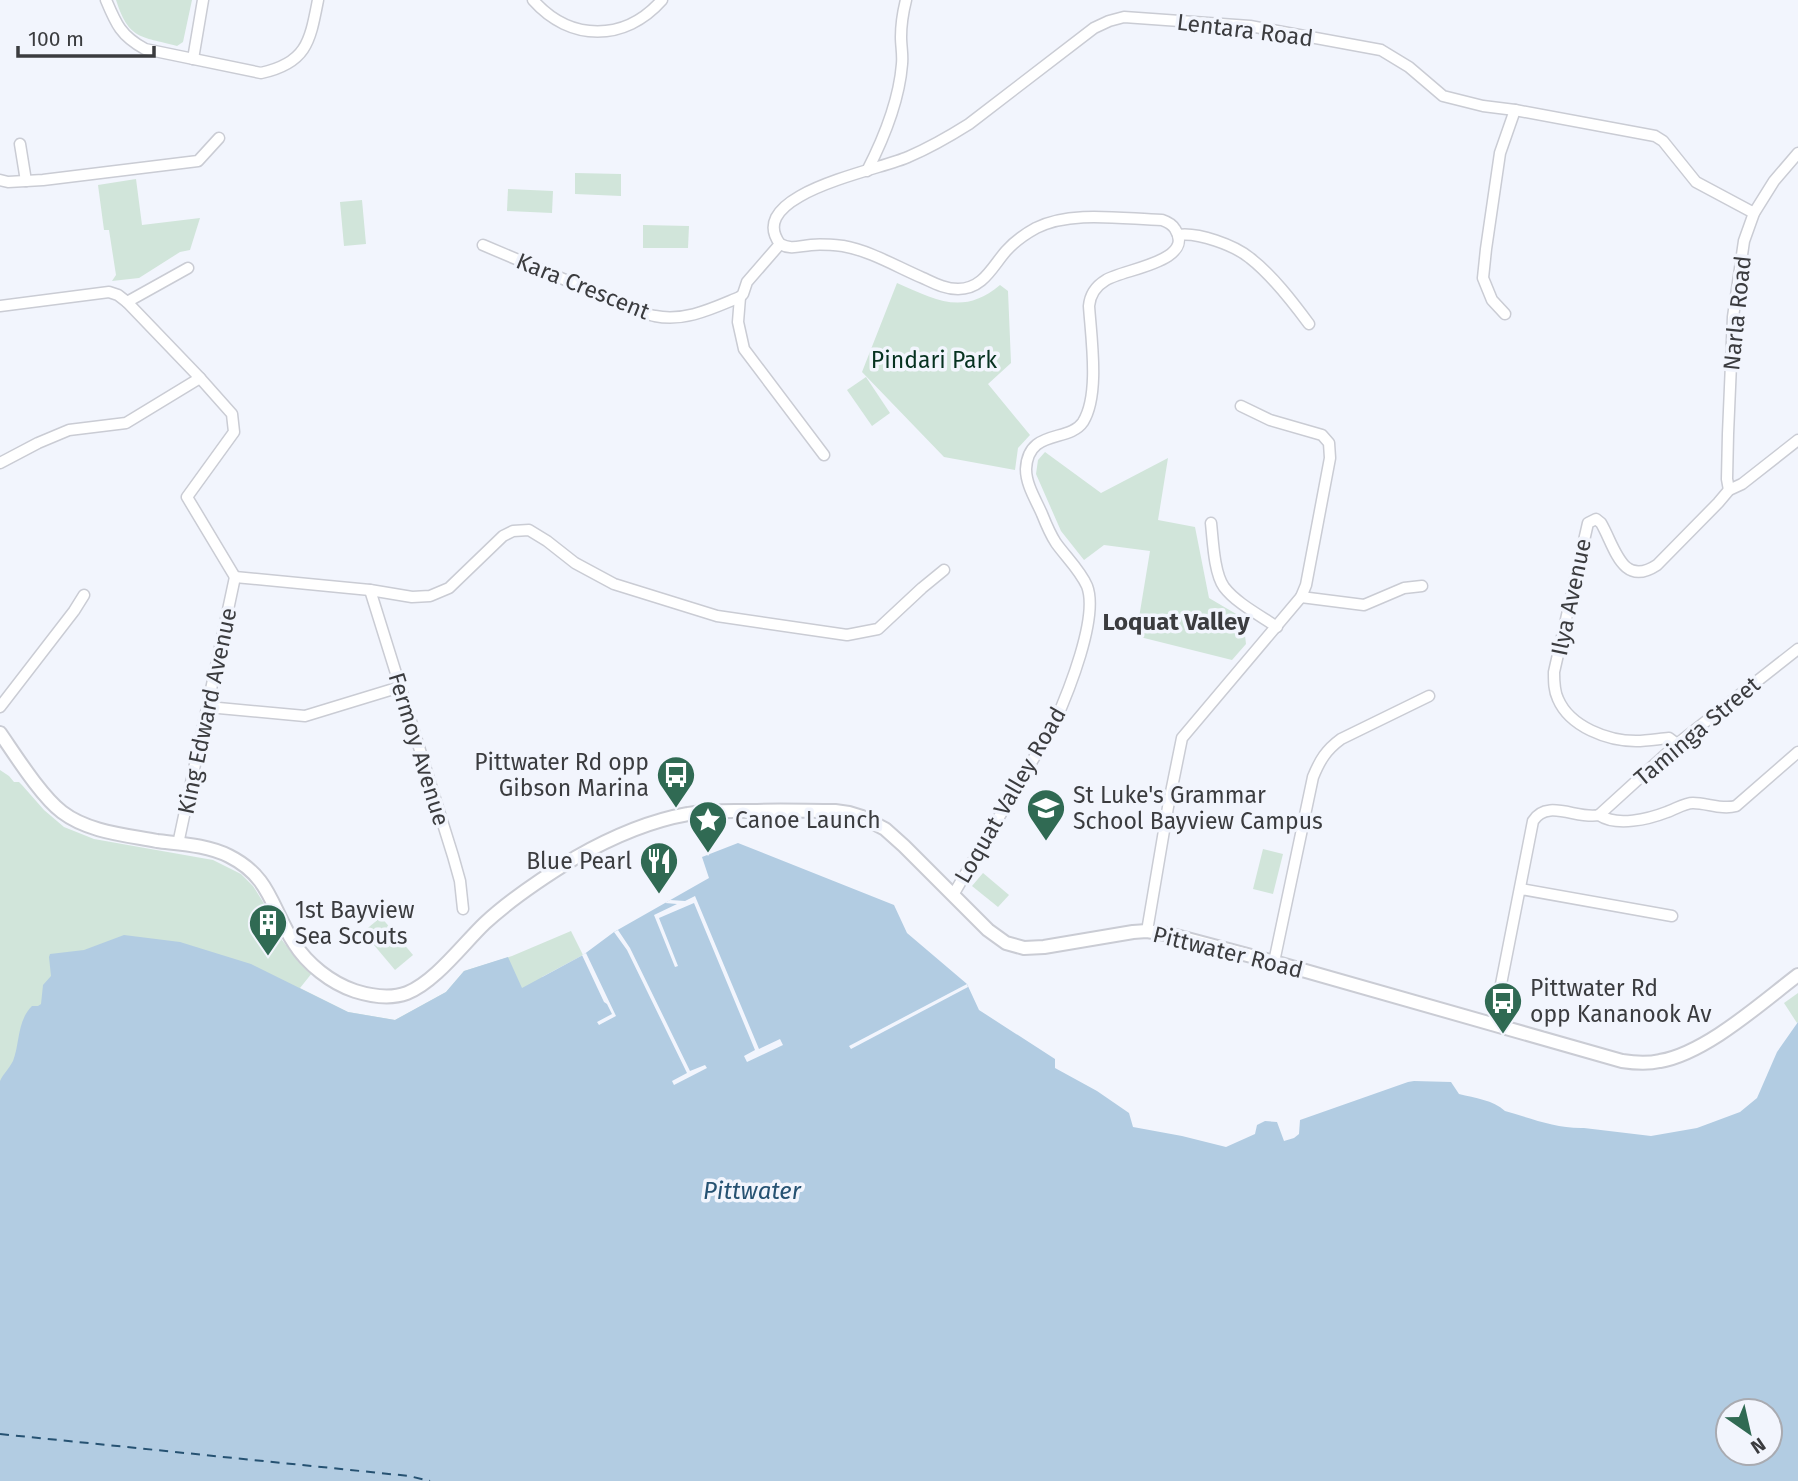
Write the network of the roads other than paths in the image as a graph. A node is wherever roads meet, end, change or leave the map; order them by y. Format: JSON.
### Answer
{"nodes":[{"id":1,"x":106,"y":0,"type":"edge"},
{"id":2,"x":203,"y":0,"type":"edge"},
{"id":3,"x":318,"y":0,"type":"edge"},
{"id":4,"x":533,"y":0,"type":"edge"},
{"id":5,"x":662,"y":0,"type":"edge"},
{"id":6,"x":906,"y":0,"type":"edge"},
{"id":7,"x":193,"y":59,"type":"junction"},
{"id":8,"x":1515,"y":110,"type":"junction"},
{"id":9,"x":219,"y":138,"type":"dead end"},
{"id":10,"x":20,"y":144,"type":"dead end"},
{"id":11,"x":1798,"y":153,"type":"edge"},
{"id":12,"x":867,"y":172,"type":"junction"},
{"id":13,"x":0,"y":180,"type":"edge"},
{"id":14,"x":26,"y":181,"type":"junction"},
{"id":15,"x":1754,"y":213,"type":"junction"},
{"id":16,"x":1178,"y":235,"type":"junction"},
{"id":17,"x":780,"y":244,"type":"junction"},
{"id":18,"x":483,"y":245,"type":"dead end"},
{"id":19,"x":188,"y":268,"type":"dead end"},
{"id":20,"x":740,"y":297,"type":"junction"},
{"id":21,"x":127,"y":302,"type":"junction"},
{"id":22,"x":0,"y":306,"type":"edge"},
{"id":23,"x":1506,"y":314,"type":"dead end"},
{"id":24,"x":1309,"y":324,"type":"dead end"},
{"id":25,"x":200,"y":378,"type":"junction"},
{"id":26,"x":1241,"y":406,"type":"dead end"},
{"id":27,"x":1798,"y":440,"type":"edge"},
{"id":28,"x":824,"y":454,"type":"dead end"},
{"id":29,"x":0,"y":463,"type":"edge"},
{"id":30,"x":1730,"y":490,"type":"junction"},
{"id":31,"x":1211,"y":523,"type":"dead end"},
{"id":32,"x":944,"y":570,"type":"dead end"},
{"id":33,"x":235,"y":577,"type":"junction"},
{"id":34,"x":1422,"y":586,"type":"dead end"},
{"id":35,"x":370,"y":590,"type":"junction"},
{"id":36,"x":84,"y":594,"type":"dead end"},
{"id":37,"x":1301,"y":597,"type":"junction"},
{"id":38,"x":1277,"y":627,"type":"junction"},
{"id":39,"x":1798,"y":649,"type":"edge"},
{"id":40,"x":400,"y":687,"type":"junction"},
{"id":41,"x":1429,"y":695,"type":"dead end"},
{"id":42,"x":0,"y":707,"type":"edge"},
{"id":43,"x":208,"y":708,"type":"junction"},
{"id":44,"x":0,"y":733,"type":"edge"},
{"id":45,"x":1677,"y":744,"type":"junction"},
{"id":46,"x":1798,"y":752,"type":"edge"},
{"id":47,"x":1599,"y":815,"type":"junction"},
{"id":48,"x":178,"y":844,"type":"junction"},
{"id":49,"x":1521,"y":889,"type":"junction"},
{"id":50,"x":953,"y":895,"type":"junction"},
{"id":51,"x":463,"y":909,"type":"dead end"},
{"id":52,"x":1672,"y":915,"type":"dead end"},
{"id":53,"x":1147,"y":931,"type":"junction"},
{"id":54,"x":1274,"y":962,"type":"junction"},
{"id":55,"x":1798,"y":975,"type":"edge"},
{"id":56,"x":1493,"y":1025,"type":"junction"}],
"edges":[{"from":1,"to":7,"type":"street"},
{"from":2,"to":7,"type":"street"},
{"from":3,"to":7,"type":"street"},
{"from":4,"to":5,"type":"street"},
{"from":6,"to":12,"type":"street"},
{"from":8,"to":12,"type":"street","name":"Lentara Road"},
{"from":8,"to":15,"type":"street","name":"Lentara Road"},
{"from":8,"to":23,"type":"street"},
{"from":9,"to":14,"type":"street"},
{"from":10,"to":14,"type":"street"},
{"from":11,"to":15,"type":"street","name":"Narla Road"},
{"from":12,"to":17,"type":"street","name":"Lentara Road"},
{"from":13,"to":14,"type":"street"},
{"from":15,"to":30,"type":"street","name":"Narla Road"},
{"from":16,"to":17,"type":"street"},
{"from":16,"to":24,"type":"street"},
{"from":16,"to":50,"type":"street","name":"Loquat Valley Road"},
{"from":17,"to":20,"type":"street"},
{"from":18,"to":20,"type":"street","name":"Kara Crescent"},
{"from":19,"to":21,"type":"street"},
{"from":20,"to":28,"type":"street"},
{"from":21,"to":22,"type":"street"},
{"from":21,"to":25,"type":"street"},
{"from":25,"to":29,"type":"street"},
{"from":25,"to":33,"type":"street"},
{"from":26,"to":37,"type":"street"},
{"from":27,"to":30,"type":"street","name":"Ilya Avenue"},
{"from":30,"to":45,"type":"street","name":"Ilya Avenue"},
{"from":31,"to":38,"type":"street"},
{"from":32,"to":35,"type":"street"},
{"from":33,"to":35,"type":"street"},
{"from":33,"to":43,"type":"street","name":"King Edward Avenue"},
{"from":34,"to":37,"type":"street"},
{"from":35,"to":40,"type":"street","name":"Fermoy Avenue"},
{"from":36,"to":42,"type":"street"},
{"from":37,"to":38,"type":"street"},
{"from":38,"to":53,"type":"street"},
{"from":39,"to":45,"type":"street","name":"Taminga Street"},
{"from":40,"to":43,"type":"street"},
{"from":40,"to":51,"type":"street","name":"Fermoy Avenue"},
{"from":41,"to":54,"type":"street"},
{"from":43,"to":48,"type":"street","name":"King Edward Avenue"},
{"from":44,"to":48,"type":"main road","name":"Pittwater Road"},
{"from":45,"to":47,"type":"street","name":"Taminga Street"},
{"from":46,"to":47,"type":"street"},
{"from":47,"to":49,"type":"street"},
{"from":48,"to":50,"type":"main road","name":"Pittwater Road"},
{"from":49,"to":52,"type":"street"},
{"from":49,"to":56,"type":"street"},
{"from":50,"to":53,"type":"main road","name":"Pittwater Road"},
{"from":53,"to":54,"type":"main road","name":"Pittwater Road"},
{"from":54,"to":56,"type":"main road","name":"Pittwater Road"},
{"from":55,"to":56,"type":"main road","name":"Pittwater Road"}]}
